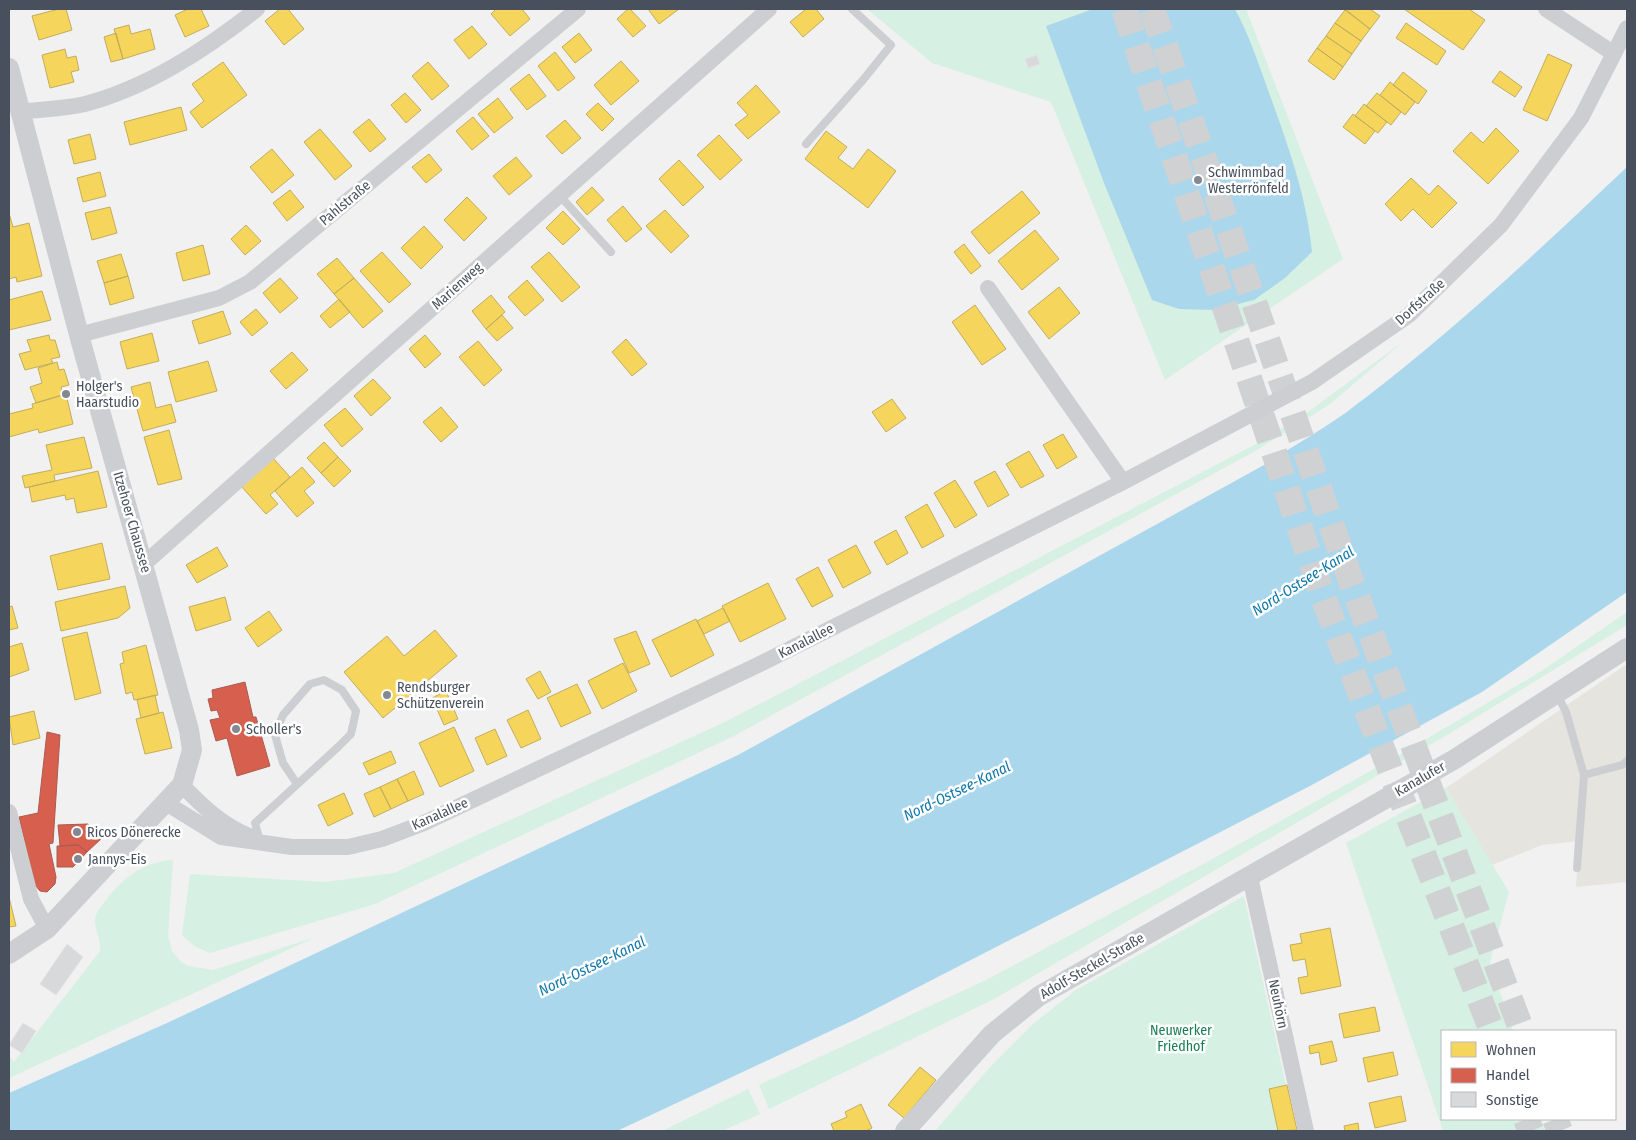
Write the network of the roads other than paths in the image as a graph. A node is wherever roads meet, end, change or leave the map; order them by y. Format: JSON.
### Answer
{"nodes":[{"id":1,"x":257,"y":9,"type":"edge"},
{"id":2,"x":578,"y":9,"type":"edge"},
{"id":3,"x":769,"y":9,"type":"edge"},
{"id":4,"x":852,"y":9,"type":"edge"},
{"id":5,"x":1546,"y":9,"type":"edge"},
{"id":6,"x":1627,"y":28,"type":"edge"},
{"id":7,"x":1613,"y":53,"type":"junction"},
{"id":8,"x":9,"y":68,"type":"edge"},
{"id":9,"x":20,"y":112,"type":"junction"},
{"id":10,"x":806,"y":144,"type":"dead end"},
{"id":11,"x":559,"y":195,"type":"junction"},
{"id":12,"x":612,"y":252,"type":"dead end"},
{"id":13,"x":988,"y":288,"type":"dead end"},
{"id":14,"x":79,"y":335,"type":"junction"},
{"id":15,"x":1123,"y":482,"type":"junction"},
{"id":16,"x":144,"y":564,"type":"junction"},
{"id":17,"x":1627,"y":648,"type":"edge"},
{"id":18,"x":1557,"y":693,"type":"junction"},
{"id":19,"x":1627,"y":761,"type":"edge"},
{"id":20,"x":1584,"y":775,"type":"junction"},
{"id":21,"x":297,"y":784,"type":"junction"},
{"id":22,"x":182,"y":785,"type":"junction"},
{"id":23,"x":166,"y":803,"type":"junction"},
{"id":24,"x":9,"y":812,"type":"edge"},
{"id":25,"x":260,"y":841,"type":"junction"},
{"id":26,"x":1578,"y":868,"type":"dead end"},
{"id":27,"x":1250,"y":877,"type":"junction"},
{"id":28,"x":1206,"y":901,"type":"joint"},
{"id":29,"x":47,"y":929,"type":"junction"},
{"id":30,"x":9,"y":954,"type":"edge"},
{"id":31,"x":905,"y":1131,"type":"edge"},
{"id":32,"x":1306,"y":1131,"type":"edge"}],
"edges":[{"from":1,"to":9,"type":"street"},
{"from":2,"to":14,"type":"street","name":"Pahlstraße"},
{"from":3,"to":11,"type":"street","name":"Marienweg"},
{"from":4,"to":10,"type":"lane"},
{"from":5,"to":7,"type":"street"},
{"from":6,"to":7,"type":"street","name":"Dorfstraße"},
{"from":7,"to":15,"type":"street","name":"Dorfstraße"},
{"from":8,"to":9,"type":"street","name":"Itzehoer Chaussee"},
{"from":9,"to":14,"type":"street","name":"Itzehoer Chaussee"},
{"from":11,"to":12,"type":"lane"},
{"from":11,"to":16,"type":"street","name":"Marienweg"},
{"from":13,"to":15,"type":"street"},
{"from":14,"to":16,"type":"street","name":"Itzehoer Chaussee"},
{"from":15,"to":25,"type":"street","name":"Kanalallee"},
{"from":16,"to":22,"type":"street","name":"Itzehoer Chaussee"},
{"from":17,"to":18,"type":"street","name":"Kanalufer"},
{"from":18,"to":20,"type":"lane"},
{"from":18,"to":27,"type":"street","name":"Kanalufer"},
{"from":19,"to":20,"type":"lane"},
{"from":20,"to":26,"type":"lane"},
{"from":21,"to":21,"type":"lane"},
{"from":21,"to":25,"type":"lane"},
{"from":22,"to":23,"type":"street","name":"Itzehoer Chaussee"},
{"from":22,"to":25,"type":"street","name":"Kanalallee"},
{"from":23,"to":25,"type":"street","name":"Kanalallee"},
{"from":23,"to":29,"type":"street","name":"Itzehoer Chaussee"},
{"from":24,"to":29,"type":"street"},
{"from":27,"to":28,"type":"street","name":"Kanalufer"},
{"from":27,"to":32,"type":"street","name":"Neuhörn"},
{"from":28,"to":31,"type":"street","name":"Adolf-Steckel-Straße"},
{"from":29,"to":30,"type":"street","name":"Itzehoer Chaussee"}]}
